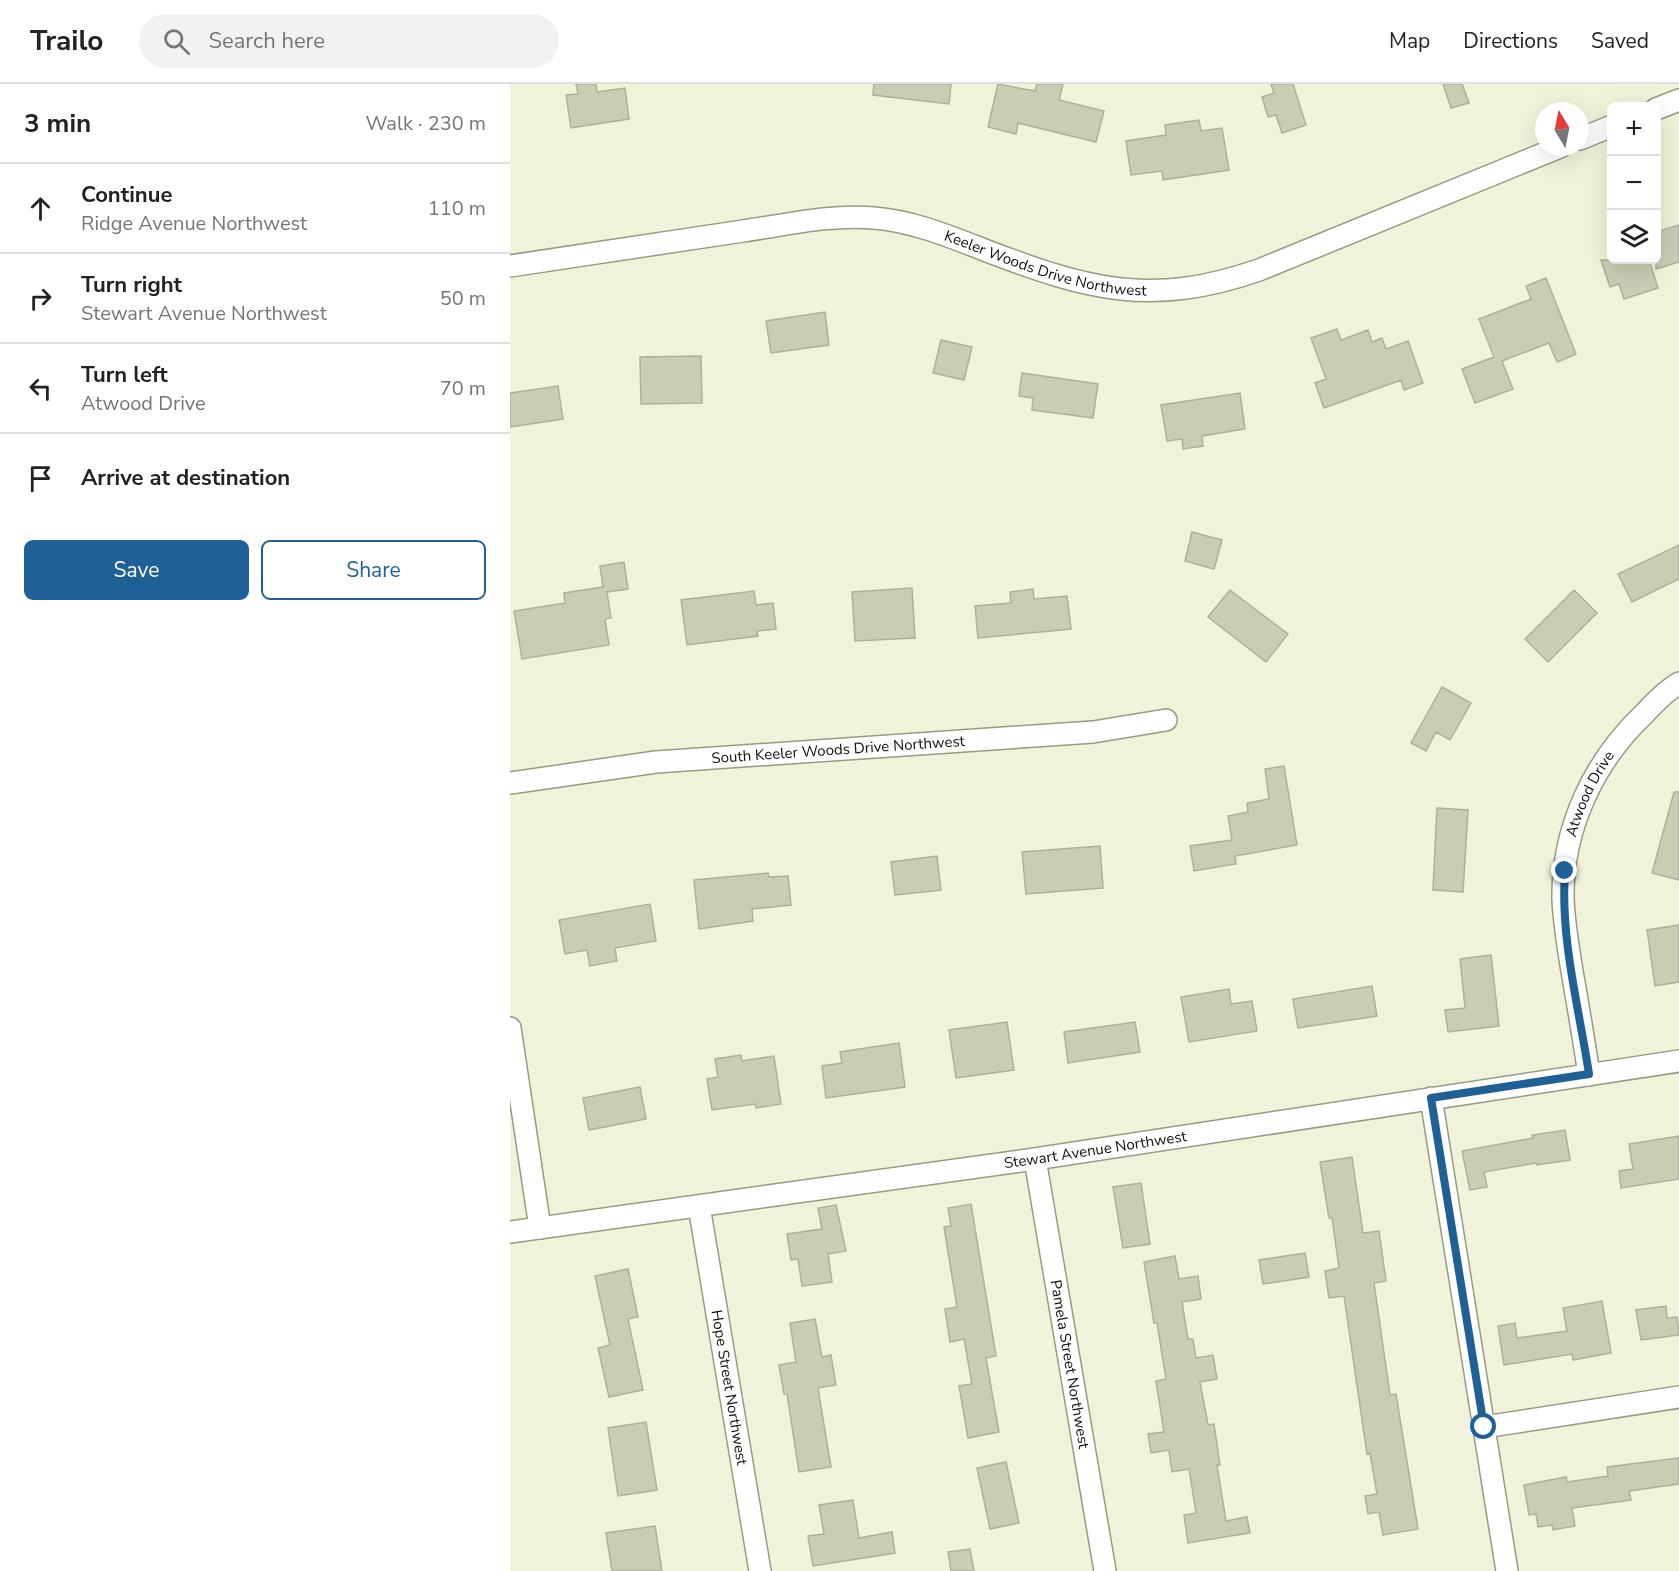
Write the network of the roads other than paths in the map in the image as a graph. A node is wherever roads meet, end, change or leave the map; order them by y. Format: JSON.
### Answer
{"nodes":[{"id":1,"x":1679,"y":100,"type":"edge"},
{"id":2,"x":1661,"y":107,"type":"edge"},
{"id":3,"x":1607,"y":128,"type":"edge"},
{"id":4,"x":1589,"y":135,"type":"edge"},
{"id":5,"x":1538,"y":156,"type":"edge"},
{"id":6,"x":510,"y":266,"type":"edge"},
{"id":7,"x":1679,"y":683,"type":"edge"},
{"id":8,"x":1166,"y":720,"type":"dead end"},
{"id":9,"x":510,"y":783,"type":"edge"},
{"id":10,"x":510,"y":1028,"type":"edge"},
{"id":11,"x":1679,"y":1061,"type":"edge"},
{"id":12,"x":1589,"y":1074,"type":"junction"},
{"id":13,"x":1431,"y":1098,"type":"junction"},
{"id":14,"x":1035,"y":1159,"type":"junction"},
{"id":15,"x":699,"y":1206,"type":"junction"},
{"id":16,"x":540,"y":1228,"type":"junction"},
{"id":17,"x":510,"y":1232,"type":"edge"},
{"id":18,"x":1679,"y":1397,"type":"edge"},
{"id":19,"x":1484,"y":1427,"type":"junction"},
{"id":20,"x":760,"y":1571,"type":"edge"},
{"id":21,"x":1105,"y":1571,"type":"edge"},
{"id":22,"x":1507,"y":1571,"type":"edge"}],
"edges":[{"from":1,"to":2,"type":"street"},
{"from":3,"to":4,"type":"street"},
{"from":5,"to":6,"type":"street","name":"Keeler Woods Drive Northwest"},
{"from":7,"to":12,"type":"street","name":"Atwood Drive"},
{"from":8,"to":9,"type":"street","name":"South Keeler Woods Drive Northwest"},
{"from":10,"to":16,"type":"street"},
{"from":11,"to":12,"type":"street","name":"Stewart Avenue Northwest"},
{"from":12,"to":13,"type":"street","name":"Stewart Avenue Northwest"},
{"from":13,"to":14,"type":"street","name":"Stewart Avenue Northwest"},
{"from":13,"to":19,"type":"street"},
{"from":14,"to":15,"type":"street","name":"Stewart Avenue Northwest"},
{"from":14,"to":21,"type":"street","name":"Pamela Street Northwest"},
{"from":15,"to":16,"type":"street","name":"Stewart Avenue Northwest"},
{"from":15,"to":20,"type":"street","name":"Hope Street Northwest"},
{"from":16,"to":17,"type":"street","name":"Stewart Avenue Northwest"},
{"from":18,"to":19,"type":"street"},
{"from":19,"to":22,"type":"street"}]}
